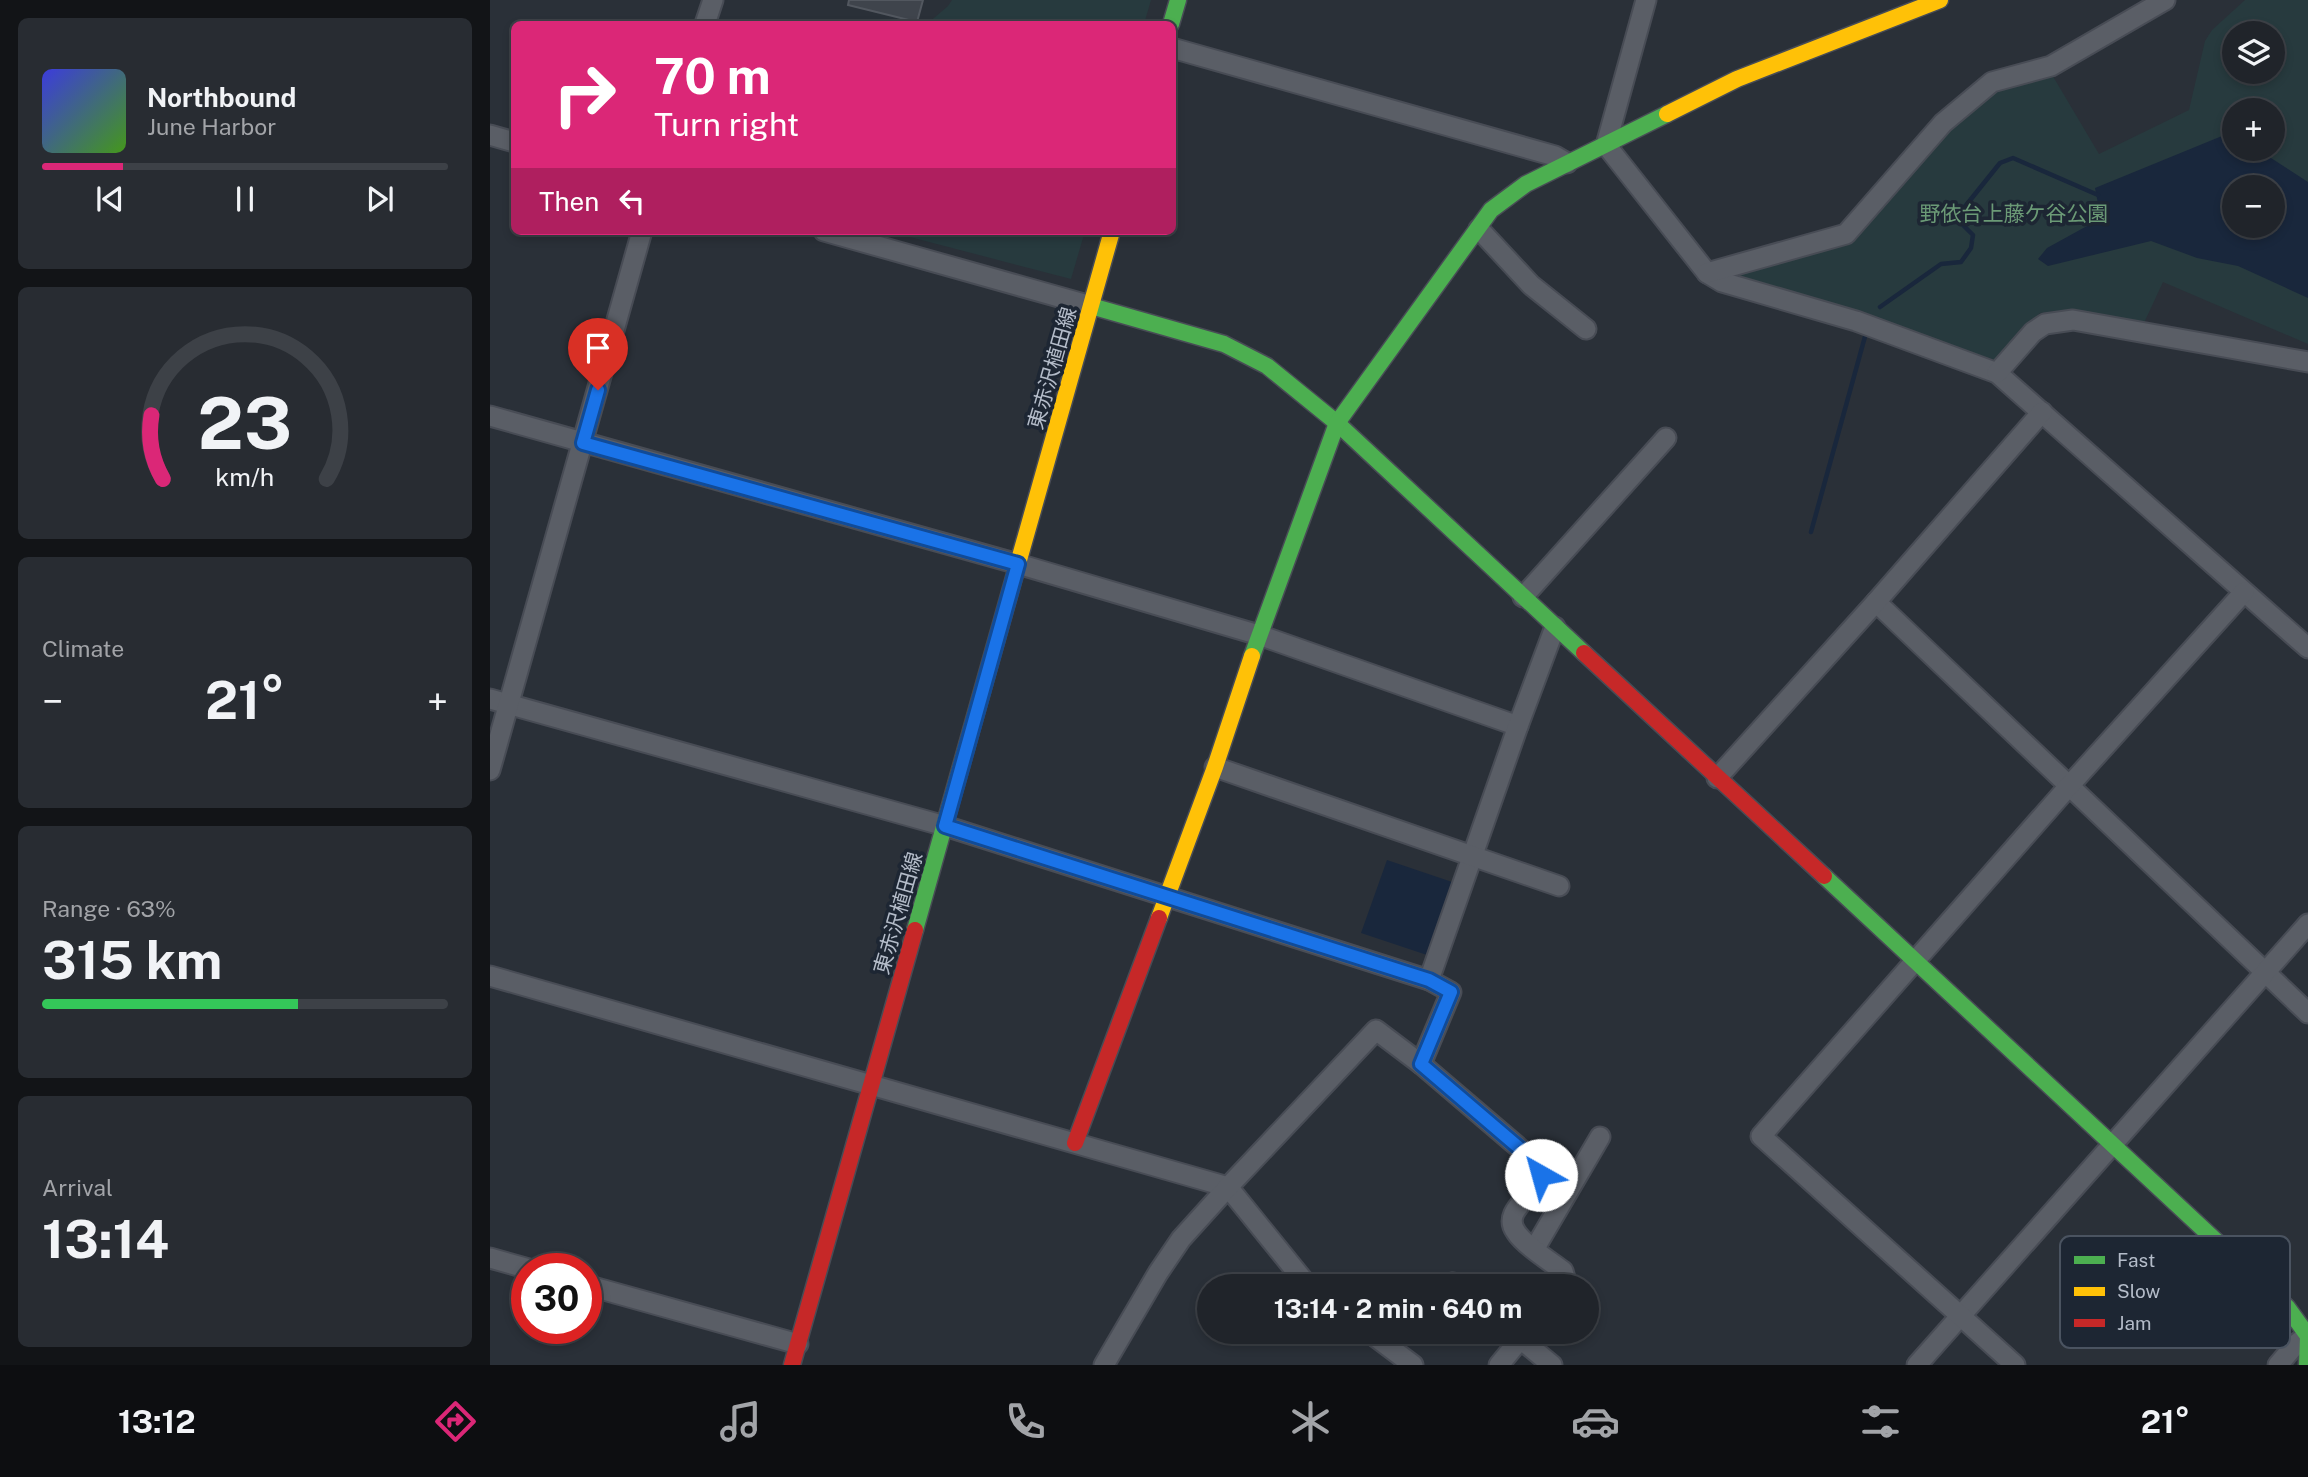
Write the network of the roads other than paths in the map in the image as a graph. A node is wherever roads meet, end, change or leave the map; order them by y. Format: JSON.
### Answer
{"nodes":[{"id":1,"x":713,"y":0,"type":"edge"},
{"id":2,"x":1178,"y":0,"type":"edge"},
{"id":3,"x":1646,"y":0,"type":"edge"},
{"id":4,"x":1940,"y":0,"type":"edge"},
{"id":5,"x":2165,"y":0,"type":"edge"},
{"id":6,"x":706,"y":21,"type":"edge"},
{"id":7,"x":1172,"y":21,"type":"edge"},
{"id":8,"x":1176,"y":49,"type":"edge"},
{"id":9,"x":490,"y":135,"type":"edge"},
{"id":10,"x":511,"y":141,"type":"edge"},
{"id":11,"x":1606,"y":145,"type":"junction"},
{"id":12,"x":1567,"y":163,"type":"junction"},
{"id":13,"x":1479,"y":229,"type":"junction"},
{"id":14,"x":641,"y":235,"type":"edge"},
{"id":15,"x":838,"y":235,"type":"edge"},
{"id":16,"x":1111,"y":235,"type":"edge"},
{"id":17,"x":1707,"y":273,"type":"junction"},
{"id":18,"x":1091,"y":306,"type":"junction"},
{"id":19,"x":1586,"y":329,"type":"dead end"},
{"id":20,"x":2308,"y":362,"type":"edge"},
{"id":21,"x":1997,"y":373,"type":"junction"},
{"id":22,"x":2042,"y":412,"type":"junction"},
{"id":23,"x":490,"y":416,"type":"edge"},
{"id":24,"x":1336,"y":423,"type":"junction"},
{"id":25,"x":1666,"y":438,"type":"dead end"},
{"id":26,"x":583,"y":443,"type":"junction"},
{"id":27,"x":1018,"y":564,"type":"junction"},
{"id":28,"x":2244,"y":592,"type":"junction"},
{"id":29,"x":1524,"y":597,"type":"junction"},
{"id":30,"x":1876,"y":602,"type":"junction"},
{"id":31,"x":1556,"y":626,"type":"junction"},
{"id":32,"x":1259,"y":635,"type":"junction"},
{"id":33,"x":2308,"y":649,"type":"edge"},
{"id":34,"x":499,"y":701,"type":"edge"},
{"id":35,"x":1518,"y":726,"type":"junction"},
{"id":36,"x":1215,"y":767,"type":"junction"},
{"id":37,"x":490,"y":770,"type":"edge"},
{"id":38,"x":1717,"y":778,"type":"junction"},
{"id":39,"x":2069,"y":786,"type":"junction"},
{"id":40,"x":945,"y":826,"type":"junction"},
{"id":41,"x":1473,"y":855,"type":"junction"},
{"id":42,"x":1559,"y":886,"type":"dead end"},
{"id":43,"x":1168,"y":896,"type":"junction"},
{"id":44,"x":2308,"y":924,"type":"edge"},
{"id":45,"x":1916,"y":962,"type":"junction"},
{"id":46,"x":2265,"y":972,"type":"junction"},
{"id":47,"x":490,"y":976,"type":"edge"},
{"id":48,"x":1429,"y":980,"type":"junction"},
{"id":49,"x":2308,"y":1013,"type":"edge"},
{"id":50,"x":1421,"y":1064,"type":"junction"},
{"id":51,"x":870,"y":1085,"type":"junction"},
{"id":52,"x":1600,"y":1137,"type":"dead end"},
{"id":53,"x":1075,"y":1143,"type":"junction"},
{"id":54,"x":2114,"y":1145,"type":"junction"},
{"id":55,"x":1228,"y":1187,"type":"junction"},
{"id":56,"x":2211,"y":1236,"type":"edge"},
{"id":57,"x":1535,"y":1248,"type":"junction"},
{"id":58,"x":490,"y":1258,"type":"edge"},
{"id":59,"x":511,"y":1264,"type":"edge"},
{"id":60,"x":1298,"y":1274,"type":"edge"},
{"id":61,"x":1564,"y":1274,"type":"edge"},
{"id":62,"x":602,"y":1289,"type":"edge"},
{"id":63,"x":2290,"y":1311,"type":"edge"},
{"id":64,"x":1960,"y":1316,"type":"junction"},
{"id":65,"x":2308,"y":1336,"type":"edge"},
{"id":66,"x":798,"y":1344,"type":"junction"},
{"id":67,"x":1385,"y":1344,"type":"edge"},
{"id":68,"x":1513,"y":1344,"type":"edge"},
{"id":69,"x":1530,"y":1344,"type":"edge"},
{"id":70,"x":792,"y":1365,"type":"edge"},
{"id":71,"x":1104,"y":1365,"type":"edge"},
{"id":72,"x":1413,"y":1365,"type":"edge"},
{"id":73,"x":1499,"y":1365,"type":"edge"},
{"id":74,"x":1552,"y":1365,"type":"edge"},
{"id":75,"x":1917,"y":1365,"type":"edge"},
{"id":76,"x":2015,"y":1365,"type":"edge"},
{"id":77,"x":2278,"y":1365,"type":"edge"},
{"id":78,"x":2307,"y":1365,"type":"edge"}],
"edges":[{"from":1,"to":6,"type":"street"},
{"from":2,"to":7,"type":"street"},
{"from":3,"to":11,"type":"street"},
{"from":4,"to":11,"type":"street"},
{"from":5,"to":17,"type":"street"},
{"from":8,"to":12,"type":"street"},
{"from":9,"to":10,"type":"street"},
{"from":11,"to":12,"type":"street"},
{"from":11,"to":17,"type":"street"},
{"from":12,"to":13,"type":"street"},
{"from":13,"to":19,"type":"street"},
{"from":13,"to":24,"type":"street"},
{"from":14,"to":26,"type":"street"},
{"from":15,"to":18,"type":"street"},
{"from":16,"to":18,"type":"street","name":"東赤沢植田線"},
{"from":17,"to":21,"type":"street"},
{"from":18,"to":24,"type":"street"},
{"from":18,"to":27,"type":"street","name":"東赤沢植田線"},
{"from":20,"to":21,"type":"street"},
{"from":21,"to":22,"type":"street"},
{"from":22,"to":28,"type":"street"},
{"from":22,"to":30,"type":"street"},
{"from":23,"to":26,"type":"street"},
{"from":24,"to":29,"type":"street"},
{"from":24,"to":32,"type":"street"},
{"from":25,"to":29,"type":"street"},
{"from":26,"to":27,"type":"street"},
{"from":26,"to":34,"type":"street"},
{"from":27,"to":32,"type":"street"},
{"from":27,"to":40,"type":"street","name":"東赤沢植田線"},
{"from":28,"to":33,"type":"street"},
{"from":28,"to":39,"type":"street"},
{"from":29,"to":31,"type":"street"},
{"from":30,"to":38,"type":"street"},
{"from":30,"to":39,"type":"street"},
{"from":31,"to":35,"type":"street"},
{"from":31,"to":38,"type":"street"},
{"from":32,"to":35,"type":"street"},
{"from":32,"to":36,"type":"street"},
{"from":34,"to":37,"type":"street"},
{"from":34,"to":40,"type":"street"},
{"from":35,"to":41,"type":"street"},
{"from":36,"to":41,"type":"street"},
{"from":36,"to":43,"type":"street"},
{"from":38,"to":45,"type":"street"},
{"from":39,"to":45,"type":"street"},
{"from":39,"to":46,"type":"street"},
{"from":40,"to":43,"type":"street"},
{"from":40,"to":51,"type":"street","name":"東赤沢植田線"},
{"from":41,"to":42,"type":"street"},
{"from":41,"to":48,"type":"street"},
{"from":43,"to":48,"type":"street"},
{"from":43,"to":53,"type":"street"},
{"from":44,"to":46,"type":"street"},
{"from":45,"to":54,"type":"street"},
{"from":45,"to":64,"type":"street"},
{"from":46,"to":49,"type":"street"},
{"from":46,"to":54,"type":"street"},
{"from":47,"to":51,"type":"street"},
{"from":48,"to":50,"type":"street"},
{"from":50,"to":55,"type":"street"},
{"from":50,"to":57,"type":"street"},
{"from":51,"to":53,"type":"street"},
{"from":51,"to":66,"type":"street","name":"東赤沢植田線"},
{"from":52,"to":57,"type":"street"},
{"from":53,"to":55,"type":"street"},
{"from":54,"to":56,"type":"street"},
{"from":54,"to":64,"type":"street"},
{"from":55,"to":60,"type":"street"},
{"from":55,"to":71,"type":"street"},
{"from":57,"to":61,"type":"street"},
{"from":58,"to":59,"type":"street"},
{"from":62,"to":66,"type":"street"},
{"from":63,"to":65,"type":"street"},
{"from":64,"to":75,"type":"street"},
{"from":64,"to":76,"type":"street"},
{"from":65,"to":77,"type":"street"},
{"from":65,"to":78,"type":"street"},
{"from":66,"to":70,"type":"street","name":"東赤沢植田線"},
{"from":67,"to":72,"type":"street"},
{"from":68,"to":73,"type":"street"},
{"from":69,"to":74,"type":"street"}]}
